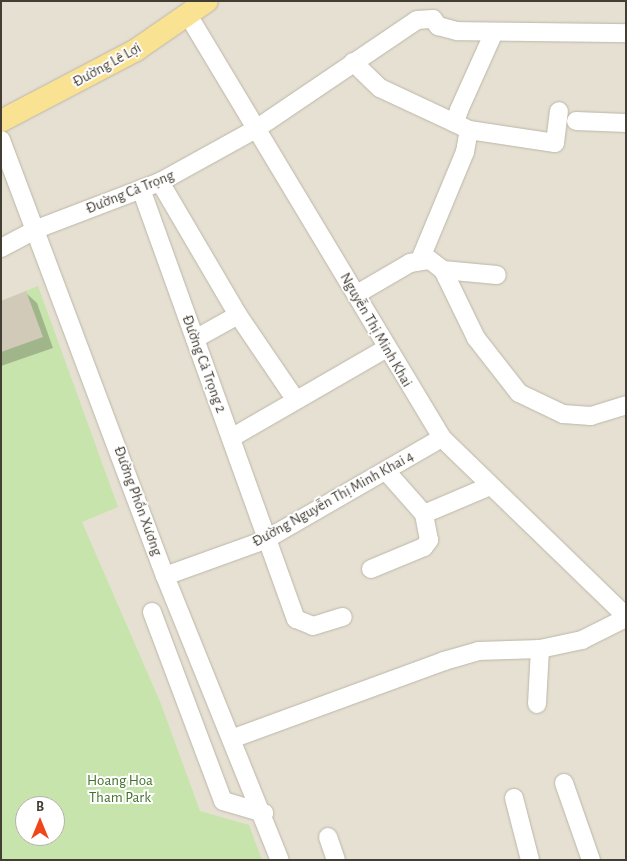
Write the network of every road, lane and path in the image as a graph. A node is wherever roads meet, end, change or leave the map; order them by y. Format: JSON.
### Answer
{"nodes":[{"id":1,"x":207,"y":1,"type":"edge"},
{"id":2,"x":184,"y":8,"type":"edge"},
{"id":3,"x":494,"y":32,"type":"junction"},
{"id":4,"x":626,"y":33,"type":"edge"},
{"id":5,"x":353,"y":62,"type":"junction"},
{"id":6,"x":559,"y":111,"type":"dead end"},
{"id":7,"x":1,"y":121,"type":"edge"},
{"id":8,"x":576,"y":121,"type":"dead end"},
{"id":9,"x":626,"y":123,"type":"edge"},
{"id":10,"x":462,"y":127,"type":"junction"},
{"id":11,"x":256,"y":129,"type":"junction"},
{"id":12,"x":1,"y":140,"type":"edge"},
{"id":13,"x":160,"y":182,"type":"junction"},
{"id":14,"x":142,"y":189,"type":"junction"},
{"id":15,"x":37,"y":228,"type":"junction"},
{"id":16,"x":1,"y":248,"type":"edge"},
{"id":17,"x":420,"y":260,"type":"junction"},
{"id":18,"x":443,"y":270,"type":"junction"},
{"id":19,"x":497,"y":275,"type":"dead end"},
{"id":20,"x":356,"y":294,"type":"junction"},
{"id":21,"x":238,"y":315,"type":"junction"},
{"id":22,"x":195,"y":339,"type":"junction"},
{"id":23,"x":387,"y":348,"type":"junction"},
{"id":24,"x":295,"y":400,"type":"junction"},
{"id":25,"x":626,"y":405,"type":"edge"},
{"id":26,"x":231,"y":438,"type":"junction"},
{"id":27,"x":442,"y":438,"type":"junction"},
{"id":28,"x":386,"y":471,"type":"junction"},
{"id":29,"x":490,"y":486,"type":"junction"},
{"id":30,"x":424,"y":514,"type":"junction"},
{"id":31,"x":265,"y":540,"type":"junction"},
{"id":32,"x":371,"y":569,"type":"dead end"},
{"id":33,"x":165,"y":576,"type":"junction"},
{"id":34,"x":152,"y":612,"type":"dead end"},
{"id":35,"x":626,"y":617,"type":"edge"},
{"id":36,"x":343,"y":618,"type":"dead end"},
{"id":37,"x":540,"y":649,"type":"junction"},
{"id":38,"x":537,"y":704,"type":"dead end"},
{"id":39,"x":234,"y":738,"type":"junction"},
{"id":40,"x":564,"y":783,"type":"dead end"},
{"id":41,"x":514,"y":798,"type":"dead end"},
{"id":42,"x":264,"y":813,"type":"junction"},
{"id":43,"x":328,"y":837,"type":"dead end"},
{"id":44,"x":280,"y":860,"type":"edge"},
{"id":45,"x":336,"y":860,"type":"edge"},
{"id":46,"x":530,"y":860,"type":"edge"},
{"id":47,"x":591,"y":860,"type":"edge"}],
"edges":[{"from":1,"to":2,"type":"main road","name":"Đường Lê Lợi"},
{"from":2,"to":7,"type":"main road","name":"Đường Lê Lợi"},
{"from":2,"to":11,"type":"street","name":"Nguyễn Thị Minh Khai"},
{"from":3,"to":4,"type":"street"},
{"from":3,"to":5,"type":"street","name":"Đường Cả Trọng"},
{"from":3,"to":10,"type":"street"},
{"from":5,"to":10,"type":"street"},
{"from":5,"to":11,"type":"street","name":"Đường Cả Trọng"},
{"from":6,"to":10,"type":"street"},
{"from":8,"to":9,"type":"street"},
{"from":10,"to":17,"type":"street"},
{"from":11,"to":13,"type":"street","name":"Đường Cả Trọng"},
{"from":11,"to":20,"type":"street","name":"Nguyễn Thị Minh Khai"},
{"from":12,"to":15,"type":"street","name":"Đường Phồn Xương"},
{"from":13,"to":14,"type":"street","name":"Đường Cả Trọng"},
{"from":13,"to":21,"type":"street"},
{"from":14,"to":15,"type":"street","name":"Đường Cả Trọng"},
{"from":14,"to":22,"type":"street","name":"Đường Cả Trọng 2"},
{"from":15,"to":16,"type":"street","name":"Đường Cả Trọng"},
{"from":15,"to":33,"type":"street","name":"Đường Phồn Xương"},
{"from":17,"to":18,"type":"street"},
{"from":17,"to":20,"type":"street"},
{"from":18,"to":19,"type":"street"},
{"from":18,"to":25,"type":"street"},
{"from":20,"to":23,"type":"street","name":"Nguyễn Thị Minh Khai"},
{"from":21,"to":22,"type":"street"},
{"from":21,"to":24,"type":"street"},
{"from":22,"to":26,"type":"street","name":"Đường Cả Trọng 2"},
{"from":23,"to":24,"type":"street"},
{"from":23,"to":27,"type":"street","name":"Nguyễn Thị Minh Khai"},
{"from":24,"to":26,"type":"street"},
{"from":26,"to":31,"type":"street","name":"Đường Cả Trọng 2"},
{"from":27,"to":28,"type":"street","name":"Đường Nguyễn Thị Minh Khai 4"},
{"from":27,"to":29,"type":"street","name":"Nguyễn Thị Minh Khai"},
{"from":28,"to":30,"type":"street"},
{"from":28,"to":31,"type":"street","name":"Đường Nguyễn Thị Minh Khai 4"},
{"from":29,"to":30,"type":"street"},
{"from":29,"to":35,"type":"street","name":"Nguyễn Thị Minh Khai"},
{"from":30,"to":32,"type":"street"},
{"from":31,"to":33,"type":"street","name":"Đường Nguyễn Thị Minh Khai 4"},
{"from":31,"to":36,"type":"street","name":"Đường Cả Trọng 2"},
{"from":33,"to":39,"type":"street","name":"Đường Phồn Xương"},
{"from":34,"to":42,"type":"street"},
{"from":35,"to":37,"type":"street"},
{"from":37,"to":38,"type":"street"},
{"from":37,"to":39,"type":"street"},
{"from":39,"to":42,"type":"street","name":"Đường Phồn Xương"},
{"from":40,"to":47,"type":"street"},
{"from":41,"to":46,"type":"street"},
{"from":42,"to":44,"type":"street","name":"Đường Phồn Xương"},
{"from":43,"to":45,"type":"street"}]}
